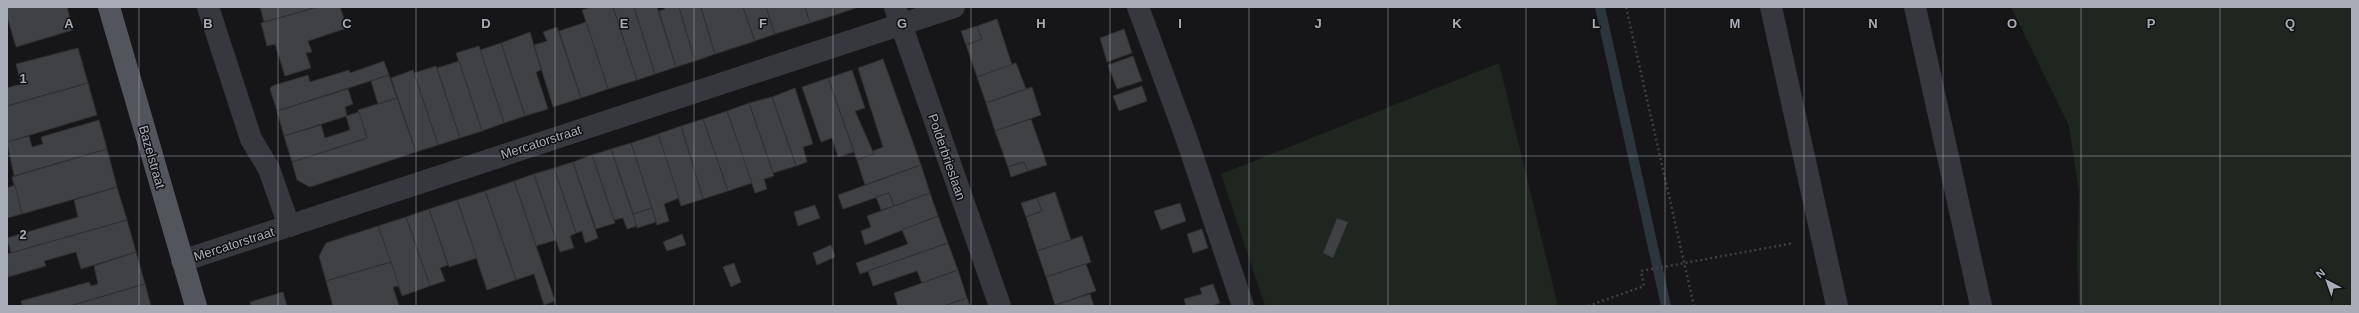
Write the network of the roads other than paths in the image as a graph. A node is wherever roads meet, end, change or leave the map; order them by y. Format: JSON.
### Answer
{"nodes":[{"id":1,"x":109,"y":7,"type":"edge"},
{"id":2,"x":208,"y":7,"type":"edge"},
{"id":3,"x":954,"y":7,"type":"edge"},
{"id":4,"x":1138,"y":7,"type":"edge"},
{"id":5,"x":1771,"y":7,"type":"edge"},
{"id":6,"x":1915,"y":7,"type":"edge"},
{"id":7,"x":897,"y":15,"type":"edge"},
{"id":8,"x":289,"y":226,"type":"junction"},
{"id":9,"x":182,"y":261,"type":"junction"},
{"id":10,"x":196,"y":306,"type":"edge"},
{"id":11,"x":1000,"y":306,"type":"edge"},
{"id":12,"x":1243,"y":306,"type":"edge"},
{"id":13,"x":1837,"y":306,"type":"edge"},
{"id":14,"x":1981,"y":306,"type":"edge"}],
"edges":[{"from":1,"to":9,"type":"main road","name":"Bazelstraat"},
{"from":2,"to":8,"type":"street"},
{"from":3,"to":7,"type":"street","name":"Mercatorstraat"},
{"from":4,"to":12,"type":"street"},
{"from":5,"to":13,"type":"street"},
{"from":6,"to":14,"type":"street"},
{"from":7,"to":8,"type":"street","name":"Mercatorstraat"},
{"from":7,"to":11,"type":"street","name":"Polderbrieslaan"},
{"from":8,"to":9,"type":"street","name":"Mercatorstraat"},
{"from":9,"to":10,"type":"main road","name":"Bazelstraat"}]}
